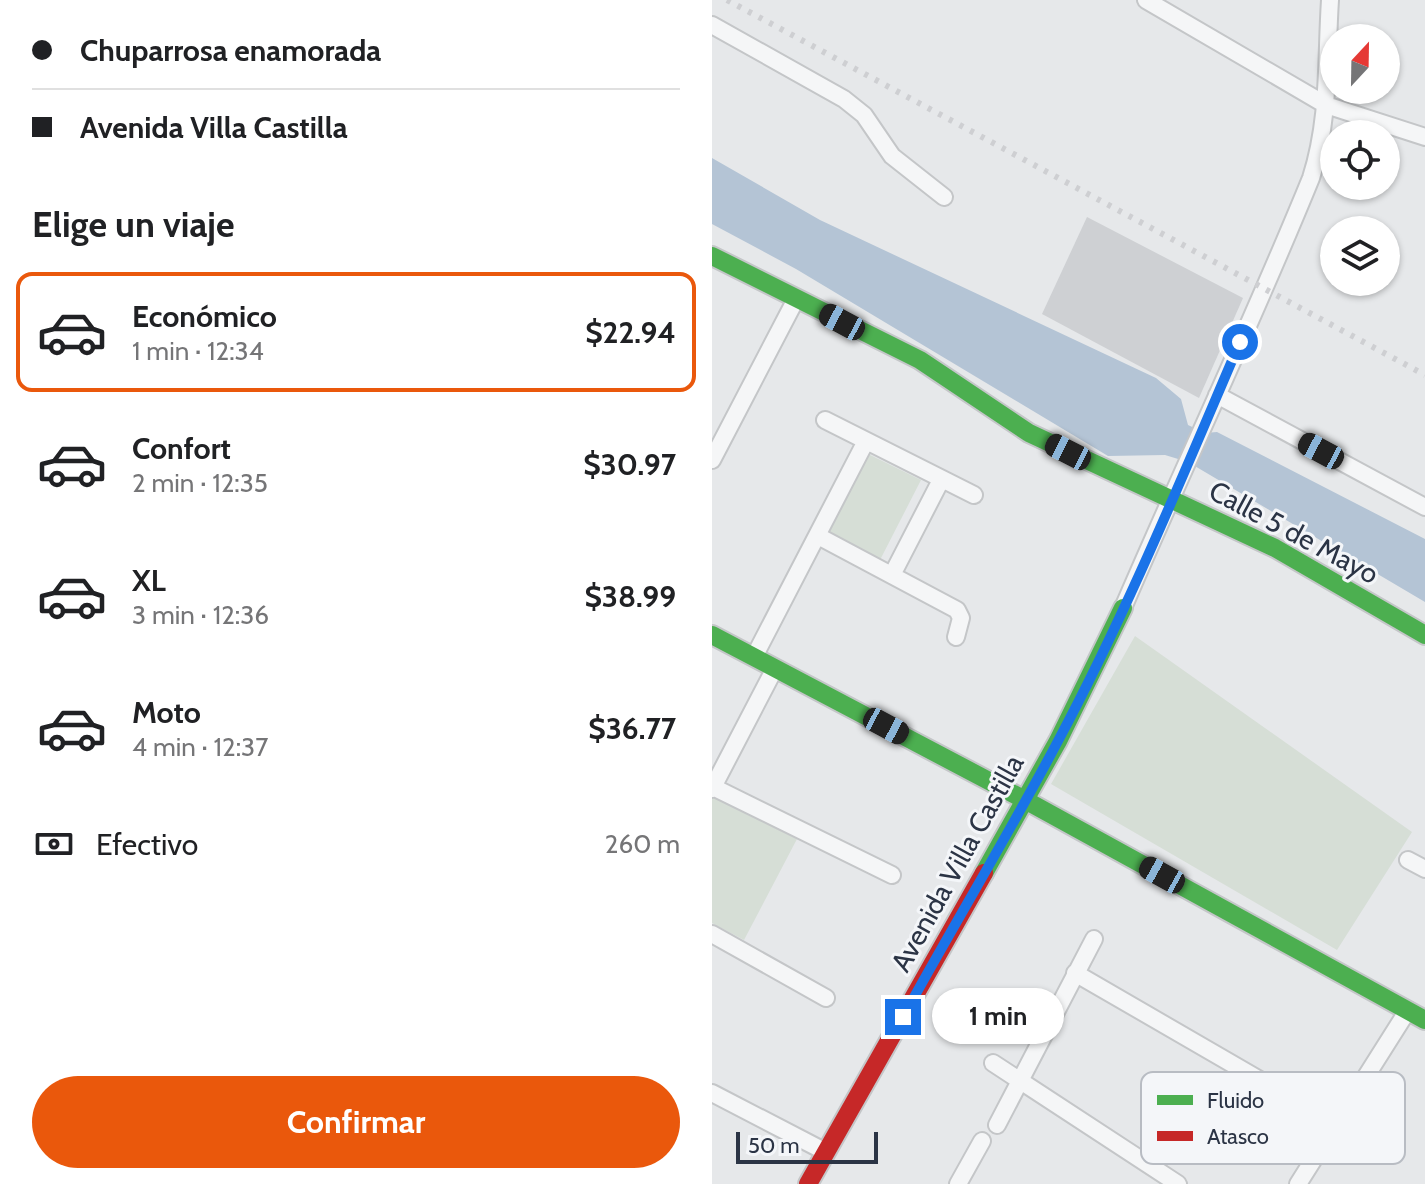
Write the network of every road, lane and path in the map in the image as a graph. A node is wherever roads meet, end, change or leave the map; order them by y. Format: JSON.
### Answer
{"nodes":[{"id":1,"x":1146,"y":0,"type":"edge"},
{"id":2,"x":1330,"y":0,"type":"edge"},
{"id":3,"x":712,"y":25,"type":"edge"},
{"id":4,"x":1326,"y":105,"type":"junction"},
{"id":5,"x":1425,"y":137,"type":"edge"},
{"id":6,"x":944,"y":197,"type":"dead end"},
{"id":7,"x":712,"y":256,"type":"edge"},
{"id":8,"x":796,"y":299,"type":"junction"},
{"id":9,"x":1214,"y":404,"type":"junction"},
{"id":10,"x":825,"y":420,"type":"dead end"},
{"id":11,"x":866,"y":441,"type":"junction"},
{"id":12,"x":712,"y":460,"type":"edge"},
{"id":13,"x":941,"y":480,"type":"junction"},
{"id":14,"x":974,"y":495,"type":"dead end"},
{"id":15,"x":1171,"y":498,"type":"junction"},
{"id":16,"x":1425,"y":507,"type":"edge"},
{"id":17,"x":818,"y":536,"type":"junction"},
{"id":18,"x":892,"y":575,"type":"junction"},
{"id":19,"x":1123,"y":608,"type":"joint"},
{"id":20,"x":712,"y":635,"type":"edge"},
{"id":21,"x":1425,"y":635,"type":"edge"},
{"id":22,"x":956,"y":637,"type":"dead end"},
{"id":23,"x":754,"y":657,"type":"junction"},
{"id":24,"x":775,"y":668,"type":"junction"},
{"id":25,"x":712,"y":788,"type":"edge"},
{"id":26,"x":1025,"y":800,"type":"junction"},
{"id":27,"x":1408,"y":860,"type":"dead end"},
{"id":28,"x":1425,"y":869,"type":"edge"},
{"id":29,"x":892,"y":875,"type":"dead end"},
{"id":30,"x":712,"y":934,"type":"edge"},
{"id":31,"x":1094,"y":939,"type":"dead end"},
{"id":32,"x":1075,"y":973,"type":"junction"},
{"id":33,"x":826,"y":998,"type":"dead end"},
{"id":34,"x":1408,"y":1010,"type":"junction"},
{"id":35,"x":1425,"y":1020,"type":"edge"},
{"id":36,"x":993,"y":1063,"type":"dead end"},
{"id":37,"x":1246,"y":1072,"type":"edge"},
{"id":38,"x":1369,"y":1072,"type":"edge"},
{"id":39,"x":1020,"y":1081,"type":"junction"},
{"id":40,"x":712,"y":1093,"type":"edge"},
{"id":41,"x":997,"y":1125,"type":"dead end"},
{"id":42,"x":982,"y":1141,"type":"dead end"},
{"id":43,"x":826,"y":1152,"type":"junction"},
{"id":44,"x":1141,"y":1160,"type":"edge"},
{"id":45,"x":1147,"y":1164,"type":"edge"},
{"id":46,"x":1311,"y":1164,"type":"edge"},
{"id":47,"x":808,"y":1184,"type":"edge"},
{"id":48,"x":958,"y":1184,"type":"edge"},
{"id":49,"x":1178,"y":1184,"type":"edge"},
{"id":50,"x":1298,"y":1184,"type":"edge"}],
"edges":[{"from":1,"to":4,"type":"street"},
{"from":2,"to":4,"type":"street"},
{"from":3,"to":6,"type":"street"},
{"from":4,"to":5,"type":"street"},
{"from":4,"to":9,"type":"street"},
{"from":7,"to":8,"type":"street","name":"Calle 5 de Mayo"},
{"from":8,"to":12,"type":"street"},
{"from":8,"to":15,"type":"street","name":"Calle 5 de Mayo"},
{"from":9,"to":15,"type":"street"},
{"from":9,"to":16,"type":"street"},
{"from":10,"to":11,"type":"street"},
{"from":11,"to":13,"type":"street"},
{"from":11,"to":17,"type":"street"},
{"from":13,"to":14,"type":"street"},
{"from":13,"to":18,"type":"street"},
{"from":15,"to":19,"type":"street"},
{"from":15,"to":21,"type":"street","name":"Calle 5 de Mayo"},
{"from":17,"to":18,"type":"street"},
{"from":17,"to":23,"type":"street"},
{"from":18,"to":22,"type":"street"},
{"from":19,"to":26,"type":"street","name":"Avenida Villa Castilla"},
{"from":20,"to":23,"type":"street"},
{"from":23,"to":24,"type":"street"},
{"from":24,"to":25,"type":"street"},
{"from":24,"to":26,"type":"street"},
{"from":25,"to":29,"type":"street"},
{"from":26,"to":34,"type":"street"},
{"from":26,"to":43,"type":"street","name":"Avenida Villa Castilla"},
{"from":27,"to":28,"type":"street"},
{"from":30,"to":33,"type":"street"},
{"from":31,"to":32,"type":"street"},
{"from":32,"to":37,"type":"street"},
{"from":32,"to":39,"type":"street"},
{"from":34,"to":35,"type":"street"},
{"from":34,"to":38,"type":"street"},
{"from":36,"to":39,"type":"street"},
{"from":39,"to":41,"type":"street"},
{"from":39,"to":44,"type":"street"},
{"from":40,"to":43,"type":"street"},
{"from":42,"to":48,"type":"street"},
{"from":43,"to":47,"type":"street","name":"Avenida Villa Castilla"},
{"from":45,"to":49,"type":"street"},
{"from":46,"to":50,"type":"street"}]}
